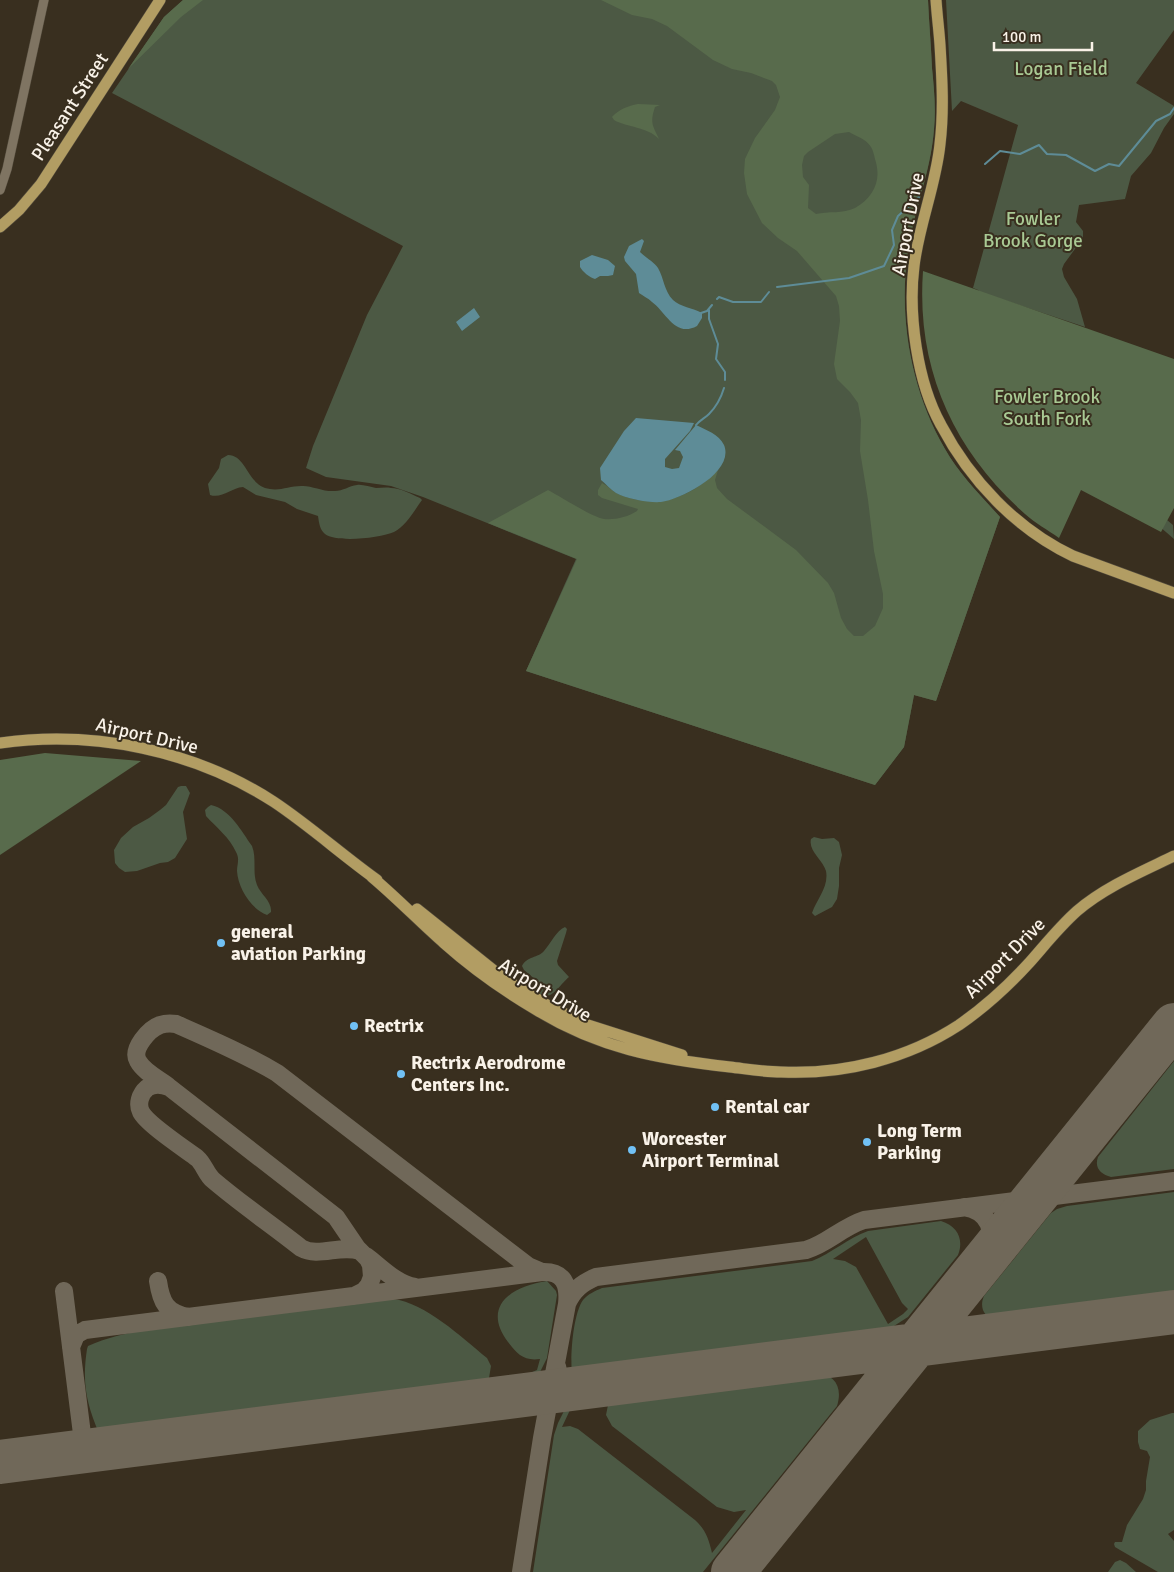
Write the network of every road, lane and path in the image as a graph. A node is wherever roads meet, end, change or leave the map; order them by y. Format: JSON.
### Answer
{"nodes":[{"id":1,"x":44,"y":0,"type":"edge"},
{"id":2,"x":160,"y":0,"type":"edge"},
{"id":3,"x":936,"y":0,"type":"edge"},
{"id":4,"x":0,"y":190,"type":"edge"},
{"id":5,"x":0,"y":226,"type":"edge"},
{"id":6,"x":1174,"y":593,"type":"edge"},
{"id":7,"x":0,"y":743,"type":"edge"},
{"id":8,"x":1174,"y":856,"type":"edge"}],
"edges":[{"from":1,"to":4,"type":"street"},
{"from":2,"to":5,"type":"main road","name":"Pleasant Street"},
{"from":3,"to":6,"type":"main road","name":"Airport Drive"},
{"from":7,"to":8,"type":"main road","name":"Airport Drive"}]}
